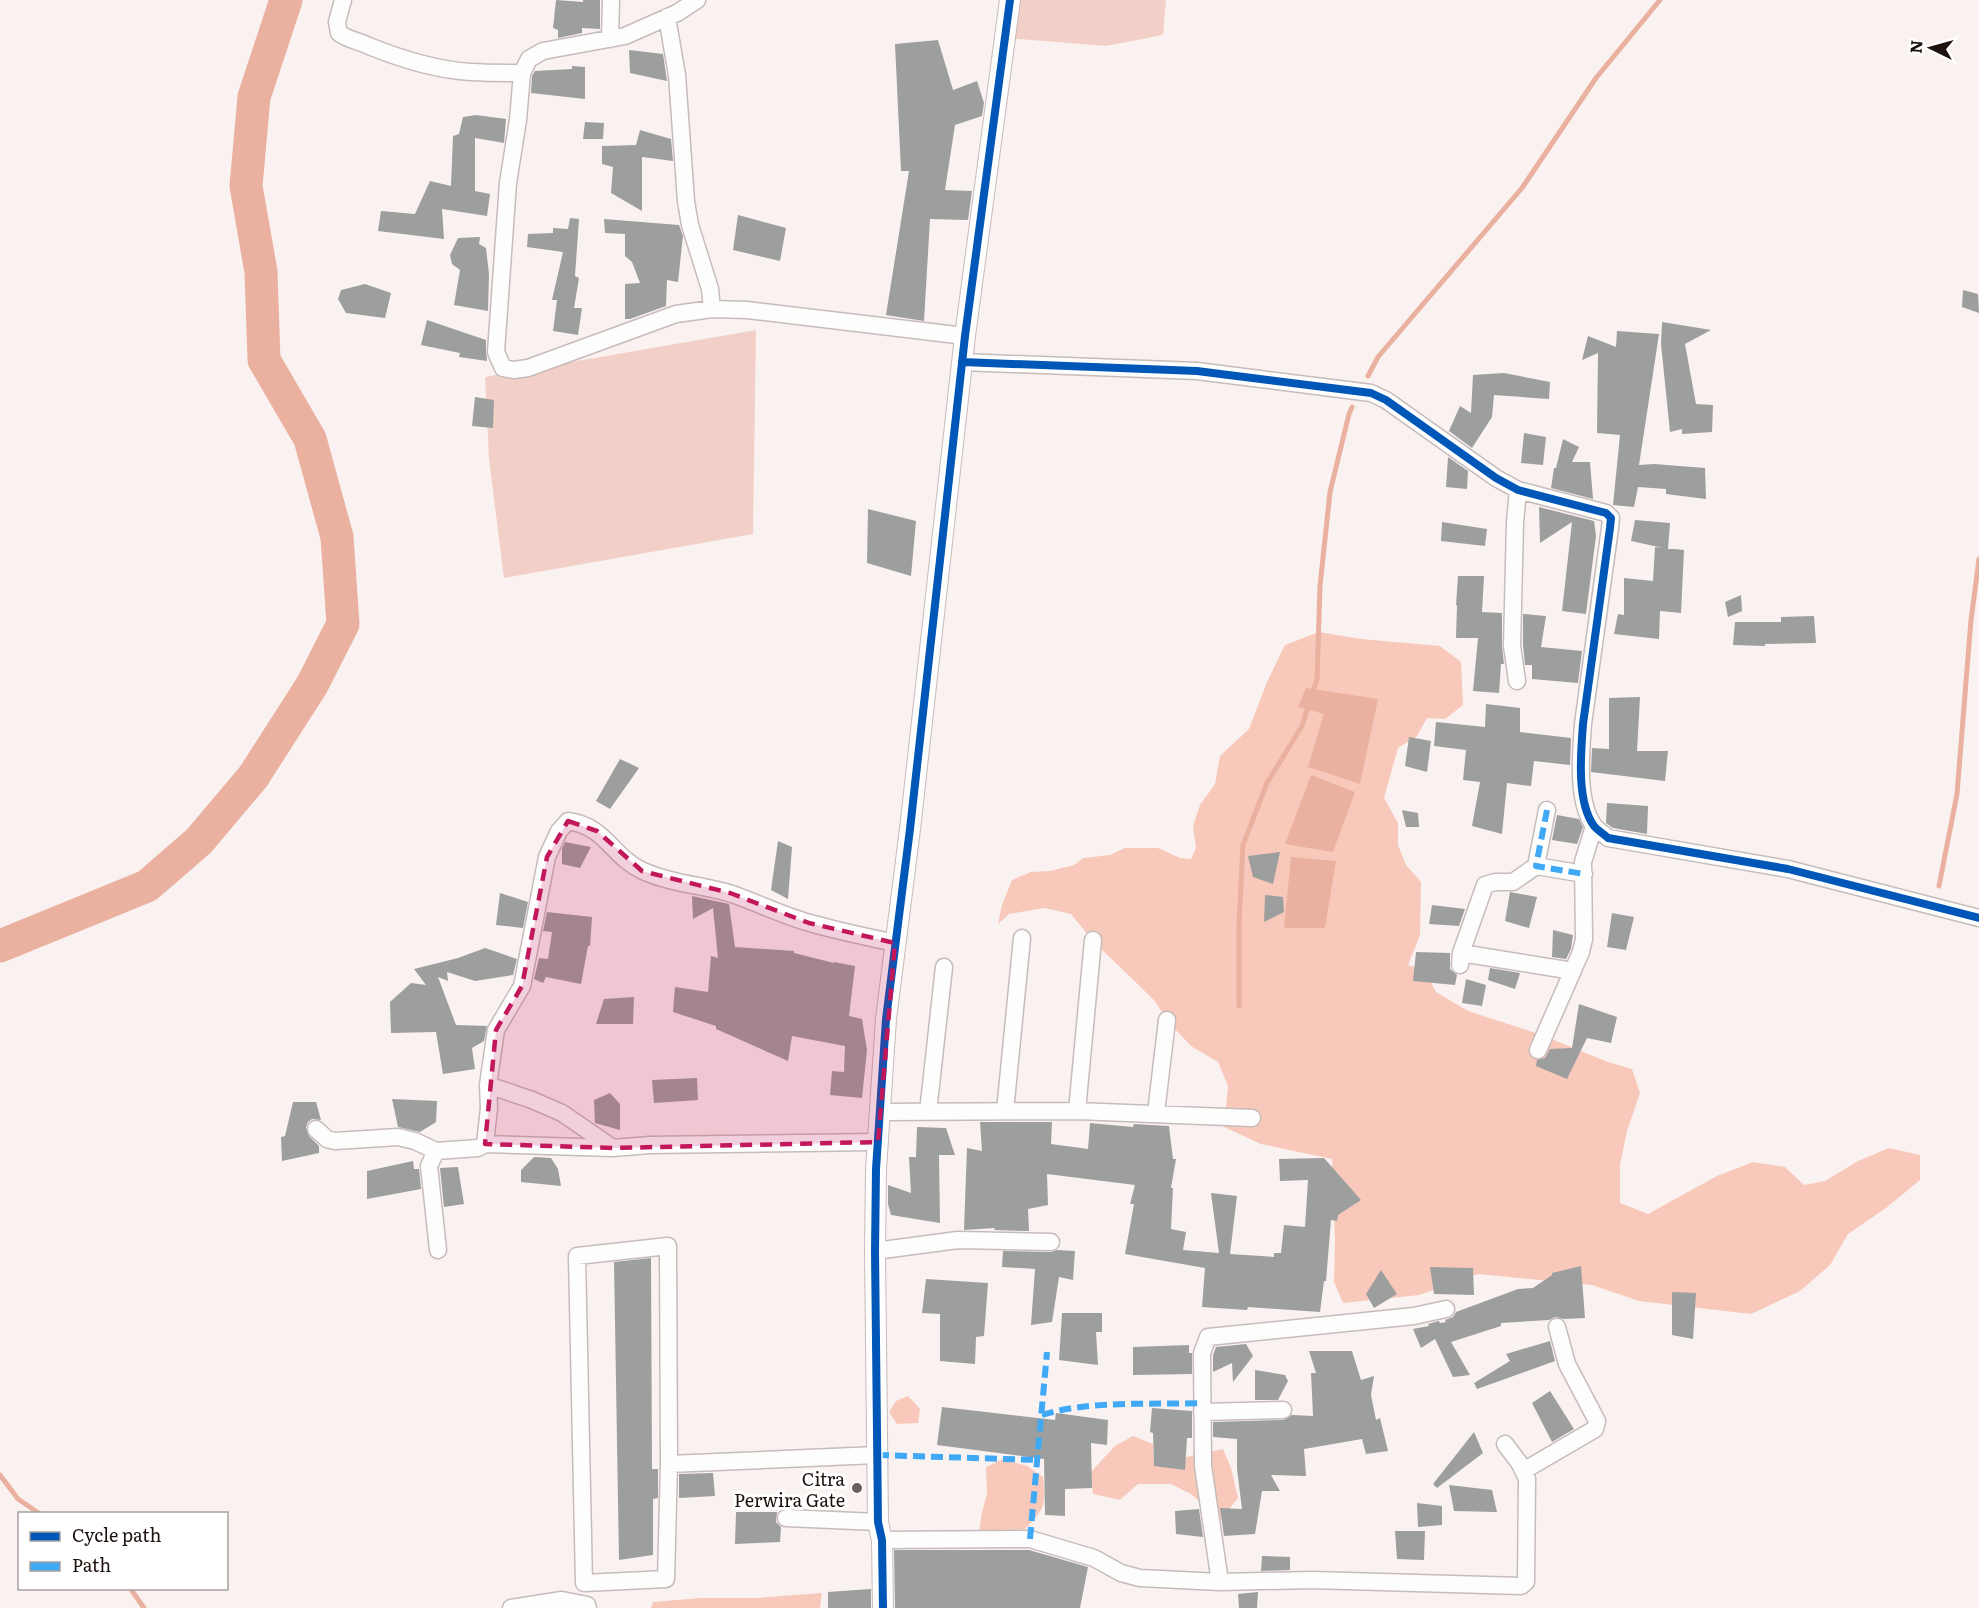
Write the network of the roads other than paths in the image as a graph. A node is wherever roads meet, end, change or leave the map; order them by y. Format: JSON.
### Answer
{"nodes":[{"id":1,"x":343,"y":0,"type":"edge"},
{"id":2,"x":611,"y":0,"type":"edge"},
{"id":3,"x":697,"y":0,"type":"edge"},
{"id":4,"x":1010,"y":0,"type":"edge"},
{"id":5,"x":667,"y":17,"type":"junction"},
{"id":6,"x":610,"y":39,"type":"junction"},
{"id":7,"x":522,"y":73,"type":"junction"},
{"id":8,"x":712,"y":309,"type":"junction"},
{"id":9,"x":965,"y":336,"type":"junction"},
{"id":10,"x":962,"y":362,"type":"junction"},
{"id":11,"x":1518,"y":490,"type":"junction"},
{"id":12,"x":1517,"y":681,"type":"dead end"},
{"id":13,"x":1547,"y":810,"type":"dead end"},
{"id":14,"x":1594,"y":826,"type":"junction"},
{"id":15,"x":1536,"y":866,"type":"junction"},
{"id":16,"x":1584,"y":874,"type":"junction"},
{"id":17,"x":1979,"y":918,"type":"edge"},
{"id":18,"x":1022,"y":938,"type":"dead end"},
{"id":19,"x":1093,"y":940,"type":"dead end"},
{"id":20,"x":895,"y":943,"type":"junction"},
{"id":21,"x":944,"y":967,"type":"dead end"},
{"id":22,"x":1574,"y":971,"type":"junction"},
{"id":23,"x":1167,"y":1020,"type":"dead end"},
{"id":24,"x":1538,"y":1050,"type":"dead end"},
{"id":25,"x":488,"y":1085,"type":"junction"},
{"id":26,"x":1005,"y":1111,"type":"junction"},
{"id":27,"x":1077,"y":1111,"type":"junction"},
{"id":28,"x":880,"y":1112,"type":"junction"},
{"id":29,"x":928,"y":1112,"type":"junction"},
{"id":30,"x":1156,"y":1113,"type":"junction"},
{"id":31,"x":1252,"y":1118,"type":"dead end"},
{"id":32,"x":316,"y":1129,"type":"dead end"},
{"id":33,"x":878,"y":1142,"type":"junction"},
{"id":34,"x":485,"y":1143,"type":"junction"},
{"id":35,"x":613,"y":1148,"type":"junction"},
{"id":36,"x":436,"y":1151,"type":"junction"},
{"id":37,"x":1051,"y":1242,"type":"dead end"},
{"id":38,"x":438,"y":1250,"type":"dead end"},
{"id":39,"x":875,"y":1251,"type":"junction"},
{"id":40,"x":1446,"y":1308,"type":"dead end"},
{"id":41,"x":1557,"y":1327,"type":"dead end"},
{"id":42,"x":1283,"y":1410,"type":"dead end"},
{"id":43,"x":1202,"y":1412,"type":"junction"},
{"id":44,"x":1505,"y":1444,"type":"dead end"},
{"id":45,"x":877,"y":1455,"type":"junction"},
{"id":46,"x":669,"y":1464,"type":"junction"},
{"id":47,"x":1523,"y":1471,"type":"junction"},
{"id":48,"x":786,"y":1518,"type":"dead end"},
{"id":49,"x":880,"y":1531,"type":"junction"},
{"id":50,"x":1220,"y":1582,"type":"junction"},
{"id":51,"x":511,"y":1608,"type":"edge"},
{"id":52,"x":588,"y":1608,"type":"edge"},
{"id":53,"x":883,"y":1608,"type":"edge"}],
"edges":[{"from":1,"to":7,"type":"street"},
{"from":2,"to":6,"type":"street"},
{"from":3,"to":5,"type":"street"},
{"from":4,"to":9,"type":"street"},
{"from":5,"to":6,"type":"street"},
{"from":5,"to":8,"type":"street"},
{"from":6,"to":7,"type":"street"},
{"from":7,"to":8,"type":"street"},
{"from":8,"to":9,"type":"street"},
{"from":9,"to":10,"type":"street"},
{"from":10,"to":11,"type":"street"},
{"from":10,"to":20,"type":"street"},
{"from":11,"to":12,"type":"street"},
{"from":11,"to":14,"type":"street"},
{"from":13,"to":15,"type":"street"},
{"from":14,"to":16,"type":"street"},
{"from":14,"to":17,"type":"street"},
{"from":15,"to":16,"type":"street"},
{"from":15,"to":22,"type":"street"},
{"from":16,"to":22,"type":"street"},
{"from":18,"to":26,"type":"street"},
{"from":19,"to":27,"type":"street"},
{"from":20,"to":25,"type":"street"},
{"from":20,"to":28,"type":"street"},
{"from":21,"to":29,"type":"street"},
{"from":22,"to":24,"type":"street"},
{"from":23,"to":30,"type":"street"},
{"from":25,"to":34,"type":"street"},
{"from":25,"to":35,"type":"street"},
{"from":26,"to":27,"type":"street"},
{"from":26,"to":29,"type":"street"},
{"from":27,"to":30,"type":"street"},
{"from":28,"to":29,"type":"street"},
{"from":28,"to":33,"type":"street"},
{"from":30,"to":31,"type":"street"},
{"from":32,"to":36,"type":"street"},
{"from":33,"to":35,"type":"street"},
{"from":33,"to":39,"type":"street"},
{"from":34,"to":35,"type":"street"},
{"from":34,"to":36,"type":"street"},
{"from":36,"to":38,"type":"street"},
{"from":37,"to":39,"type":"street"},
{"from":39,"to":45,"type":"street"},
{"from":40,"to":43,"type":"street"},
{"from":41,"to":47,"type":"street"},
{"from":42,"to":43,"type":"street"},
{"from":43,"to":50,"type":"street"},
{"from":44,"to":47,"type":"street"},
{"from":45,"to":46,"type":"street"},
{"from":45,"to":49,"type":"street"},
{"from":46,"to":46,"type":"street"},
{"from":47,"to":50,"type":"street"},
{"from":48,"to":49,"type":"street"},
{"from":49,"to":50,"type":"street"},
{"from":49,"to":53,"type":"street"},
{"from":51,"to":52,"type":"street"}]}
